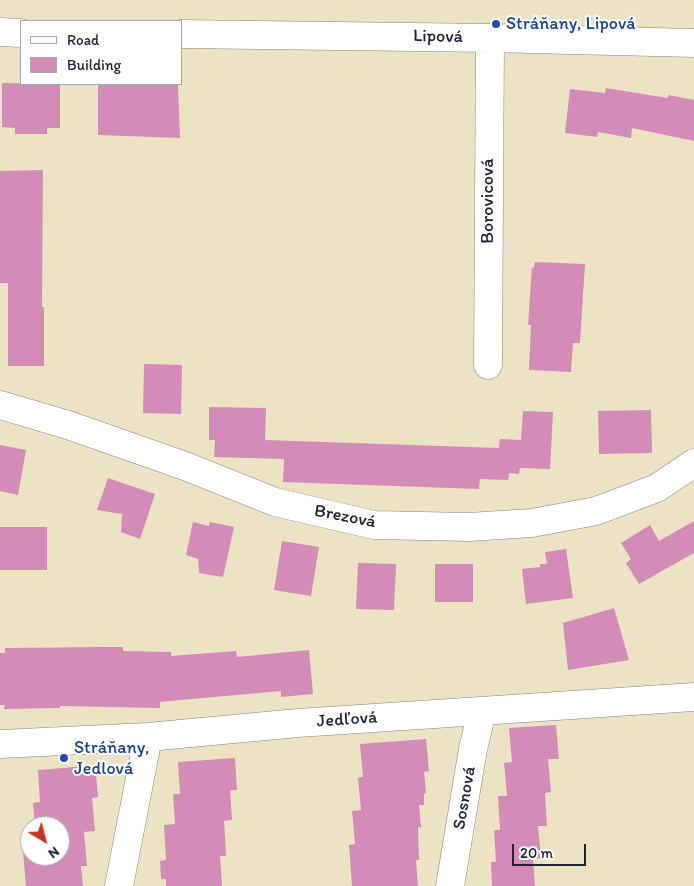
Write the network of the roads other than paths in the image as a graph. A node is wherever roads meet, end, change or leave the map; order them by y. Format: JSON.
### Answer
{"nodes":[{"id":1,"x":0,"y":32,"type":"edge"},
{"id":2,"x":20,"y":32,"type":"edge"},
{"id":3,"x":182,"y":34,"type":"edge"},
{"id":4,"x":490,"y":38,"type":"junction"},
{"id":5,"x":694,"y":43,"type":"edge"},
{"id":6,"x":488,"y":365,"type":"dead end"},
{"id":7,"x":0,"y":405,"type":"edge"},
{"id":8,"x":694,"y":464,"type":"edge"},
{"id":9,"x":694,"y":697,"type":"edge"},
{"id":10,"x":482,"y":711,"type":"junction"},
{"id":11,"x":148,"y":737,"type":"junction"},
{"id":12,"x":0,"y":744,"type":"edge"},
{"id":13,"x":119,"y":886,"type":"edge"},
{"id":14,"x":450,"y":886,"type":"edge"}],
"edges":[{"from":1,"to":2,"type":"street"},
{"from":3,"to":4,"type":"street","name":"Lipová"},
{"from":4,"to":5,"type":"street","name":"Lipová"},
{"from":4,"to":6,"type":"street","name":"Borovicová"},
{"from":7,"to":8,"type":"street","name":"Brezová"},
{"from":9,"to":10,"type":"street","name":"Jedľová"},
{"from":10,"to":11,"type":"street","name":"Jedľová"},
{"from":10,"to":14,"type":"street","name":"Sosnová"},
{"from":11,"to":12,"type":"street","name":"Jedľová"},
{"from":11,"to":13,"type":"street"}]}
